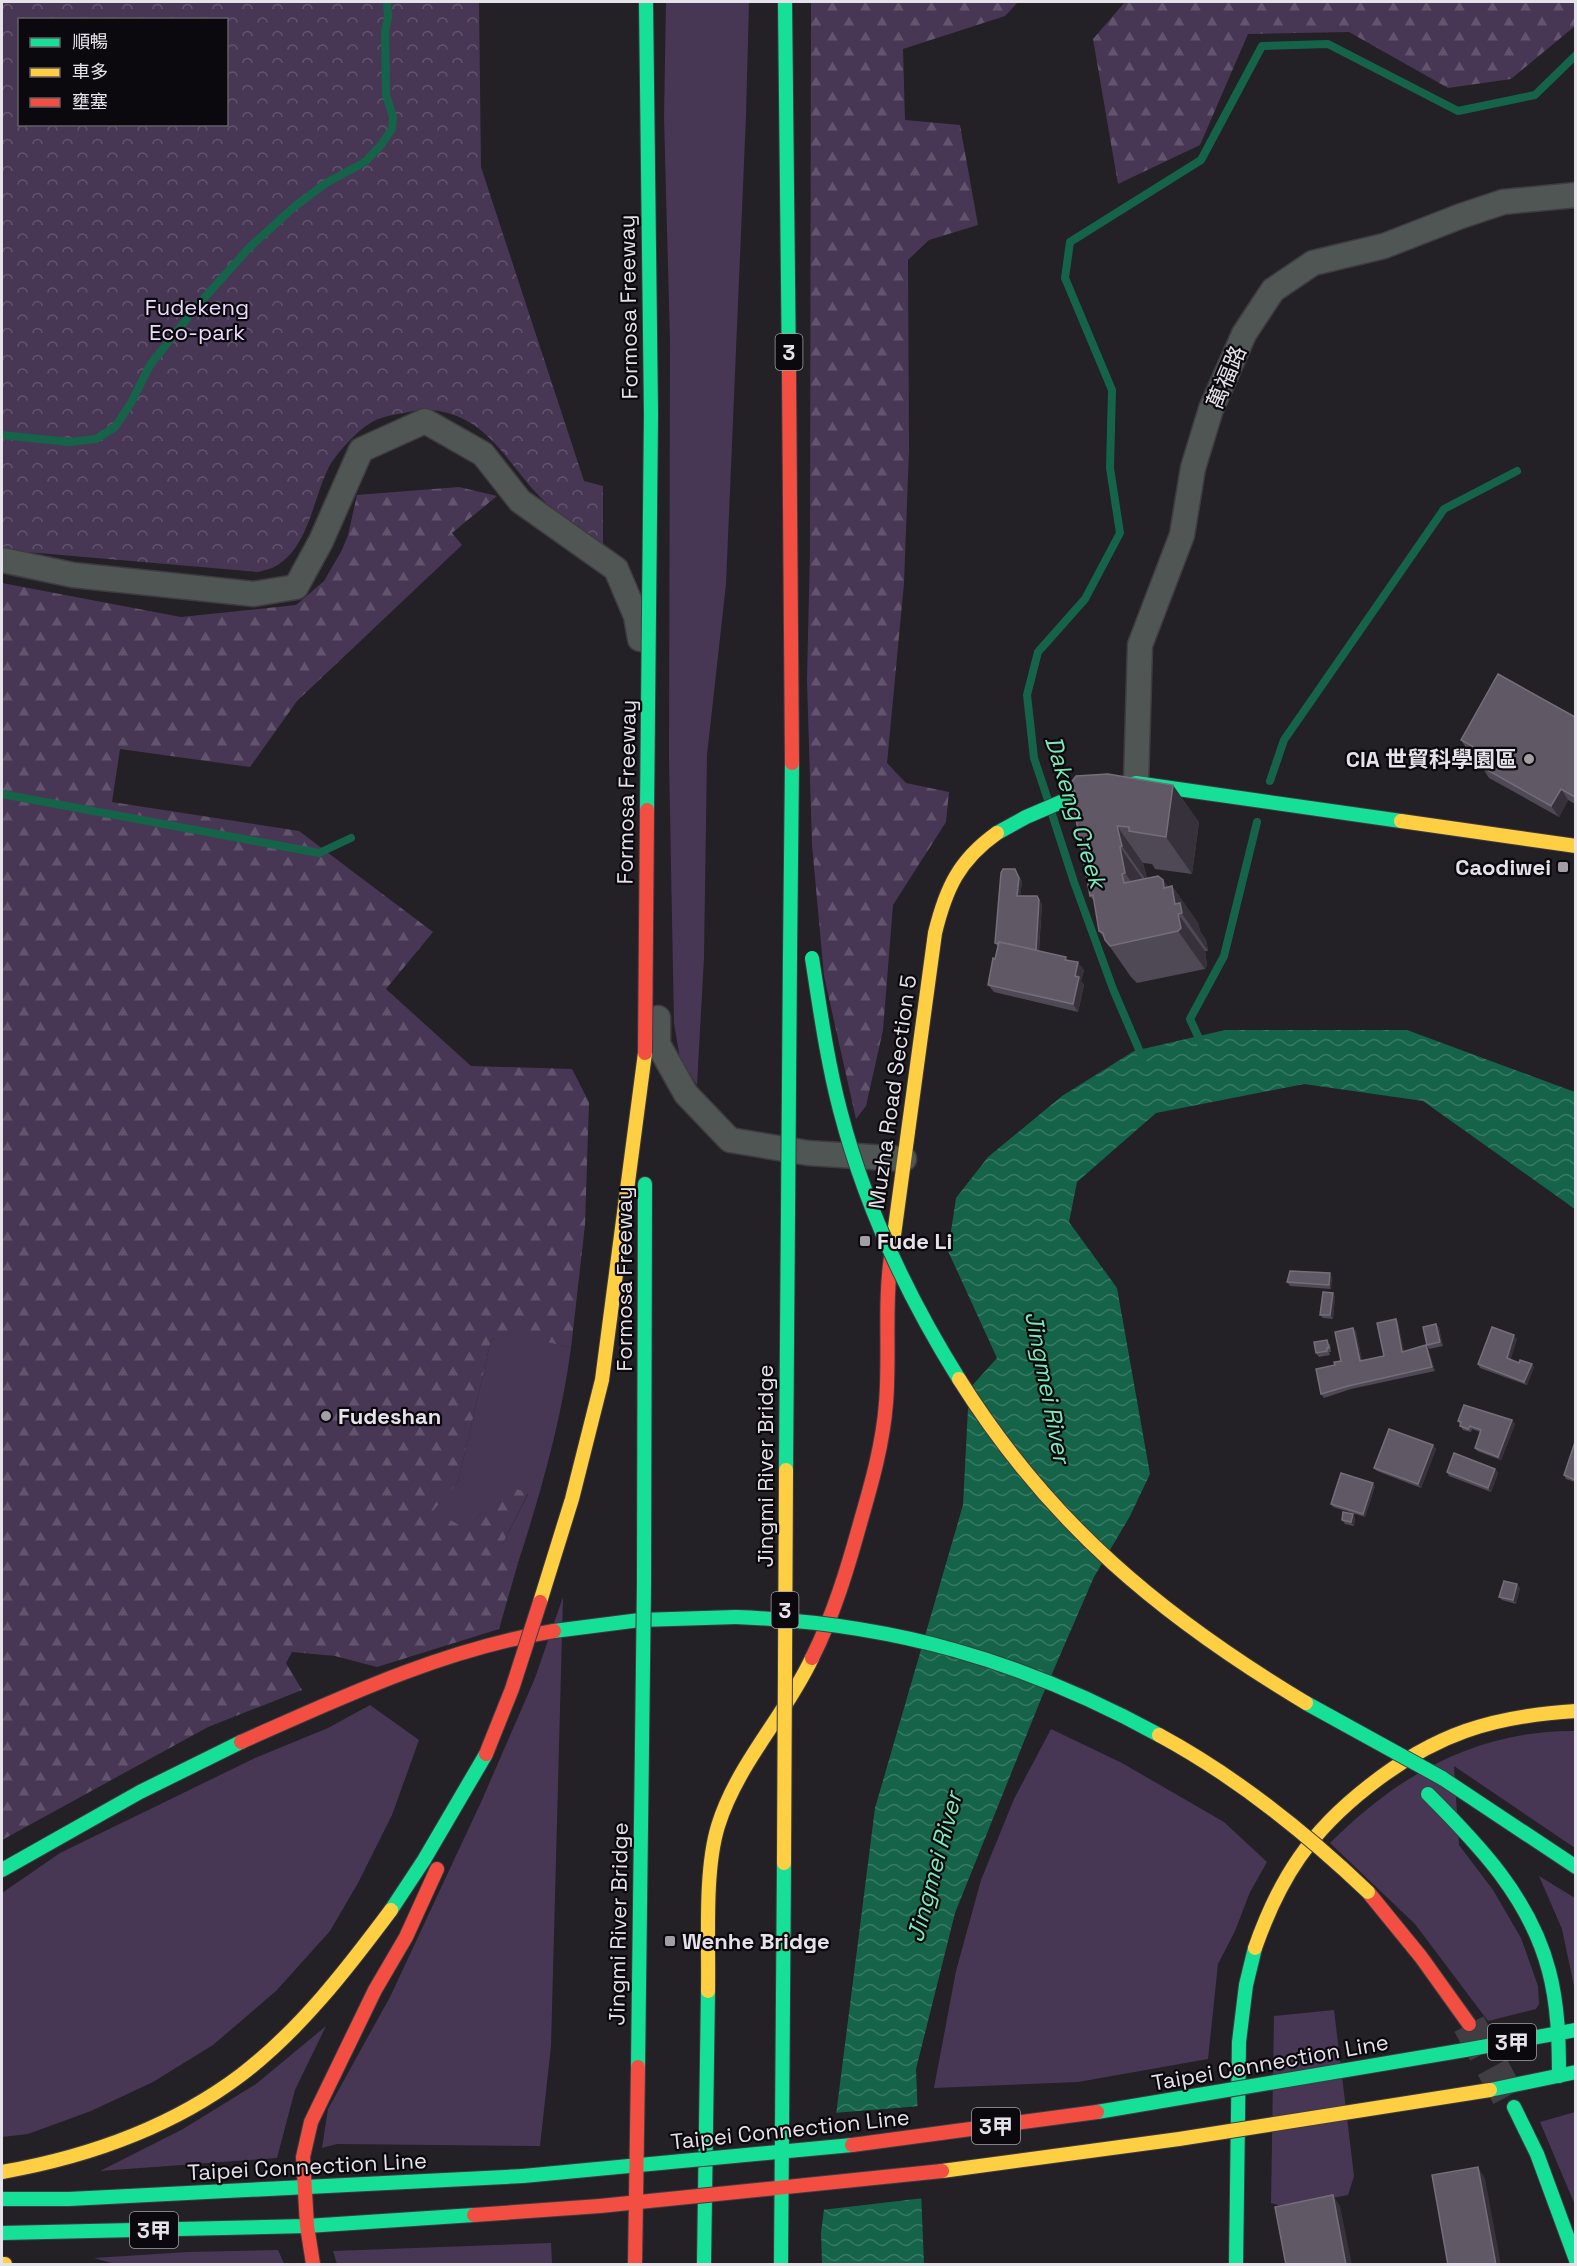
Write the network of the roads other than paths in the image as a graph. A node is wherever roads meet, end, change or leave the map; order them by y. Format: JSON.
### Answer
{"nodes":[{"id":1,"x":646,"y":2,"type":"edge"},
{"id":2,"x":785,"y":2,"type":"edge"},
{"id":3,"x":1575,"y":195,"type":"edge"},
{"id":4,"x":2,"y":560,"type":"edge"},
{"id":5,"x":793,"y":702,"type":"junction"},
{"id":6,"x":1136,"y":783,"type":"junction"},
{"id":7,"x":1575,"y":846,"type":"edge"},
{"id":8,"x":805,"y":865,"type":"dead end"},
{"id":9,"x":811,"y":952,"type":"dead end"},
{"id":10,"x":645,"y":1053,"type":"junction"},
{"id":11,"x":904,"y":1159,"type":"junction"},
{"id":12,"x":644,"y":1584,"type":"joint"},
{"id":13,"x":1575,"y":1711,"type":"edge"},
{"id":14,"x":1322,"y":1713,"type":"junction"},
{"id":15,"x":486,"y":1754,"type":"junction"},
{"id":16,"x":1401,"y":1773,"type":"dead end"},
{"id":17,"x":1424,"y":1790,"type":"dead end"},
{"id":18,"x":1575,"y":1867,"type":"edge"},
{"id":19,"x":2,"y":1870,"type":"edge"},
{"id":20,"x":1469,"y":2024,"type":"tunnel mouth"},
{"id":21,"x":1575,"y":2030,"type":"edge"},
{"id":22,"x":1558,"y":2033,"type":"junction"},
{"id":23,"x":1575,"y":2072,"type":"edge"},
{"id":24,"x":1559,"y":2076,"type":"junction"},
{"id":25,"x":1514,"y":2107,"type":"tunnel mouth"},
{"id":26,"x":2,"y":2172,"type":"edge"},
{"id":27,"x":305,"y":2188,"type":"junction"},
{"id":28,"x":2,"y":2199,"type":"edge"},
{"id":29,"x":307,"y":2226,"type":"junction"},
{"id":30,"x":2,"y":2233,"type":"edge"},
{"id":31,"x":1575,"y":2260,"type":"edge"},
{"id":32,"x":313,"y":2265,"type":"edge"},
{"id":33,"x":635,"y":2265,"type":"edge"},
{"id":34,"x":704,"y":2265,"type":"edge"},
{"id":35,"x":781,"y":2265,"type":"edge"},
{"id":36,"x":1236,"y":2265,"type":"edge"}],
"edges":[{"from":1,"to":10,"type":"main road","name":"Formosa Freeway","bridge":true},
{"from":2,"to":5,"type":"main road","number":"3"},
{"from":3,"to":6,"type":"street","name":"萬福路"},
{"from":4,"to":11,"type":"street"},
{"from":5,"to":8,"type":"main road"},
{"from":5,"to":35,"type":"main road","name":"Jingmi River Bridge","number":"3","bridge":true},
{"from":6,"to":7,"type":"main road"},
{"from":6,"to":11,"type":"main road","name":"Muzha Road Section 5"},
{"from":9,"to":14,"type":"main road","bridge":true},
{"from":10,"to":12,"type":"main road","name":"Formosa Freeway"},
{"from":10,"to":15,"type":"main road","bridge":true},
{"from":11,"to":34,"type":"main road","name":"Muzha Road Section 5","bridge":true},
{"from":12,"to":33,"type":"main road","name":"Jingmi River Bridge","bridge":true},
{"from":13,"to":36,"type":"main road"},
{"from":14,"to":16,"type":"main road","bridge":true},
{"from":14,"to":18,"type":"main road","bridge":true},
{"from":15,"to":26,"type":"main road"},
{"from":15,"to":27,"type":"main road"},
{"from":17,"to":22,"type":"main road"},
{"from":19,"to":20,"type":"main road","bridge":true},
{"from":21,"to":22,"type":"main road","name":"Taipei Connection Line","number":"3甲"},
{"from":22,"to":24,"type":"main road"},
{"from":22,"to":27,"type":"main road","name":"Taipei Connection Line","number":"3甲","bridge":true},
{"from":23,"to":24,"type":"main road","number":"3甲"},
{"from":24,"to":29,"type":"main road","number":"3甲","bridge":true},
{"from":25,"to":31,"type":"main road"},
{"from":27,"to":28,"type":"main road","name":"Taipei Connection Line","number":"3甲"},
{"from":27,"to":29,"type":"main road"},
{"from":29,"to":30,"type":"main road","number":"3甲"},
{"from":29,"to":32,"type":"main road"}]}
